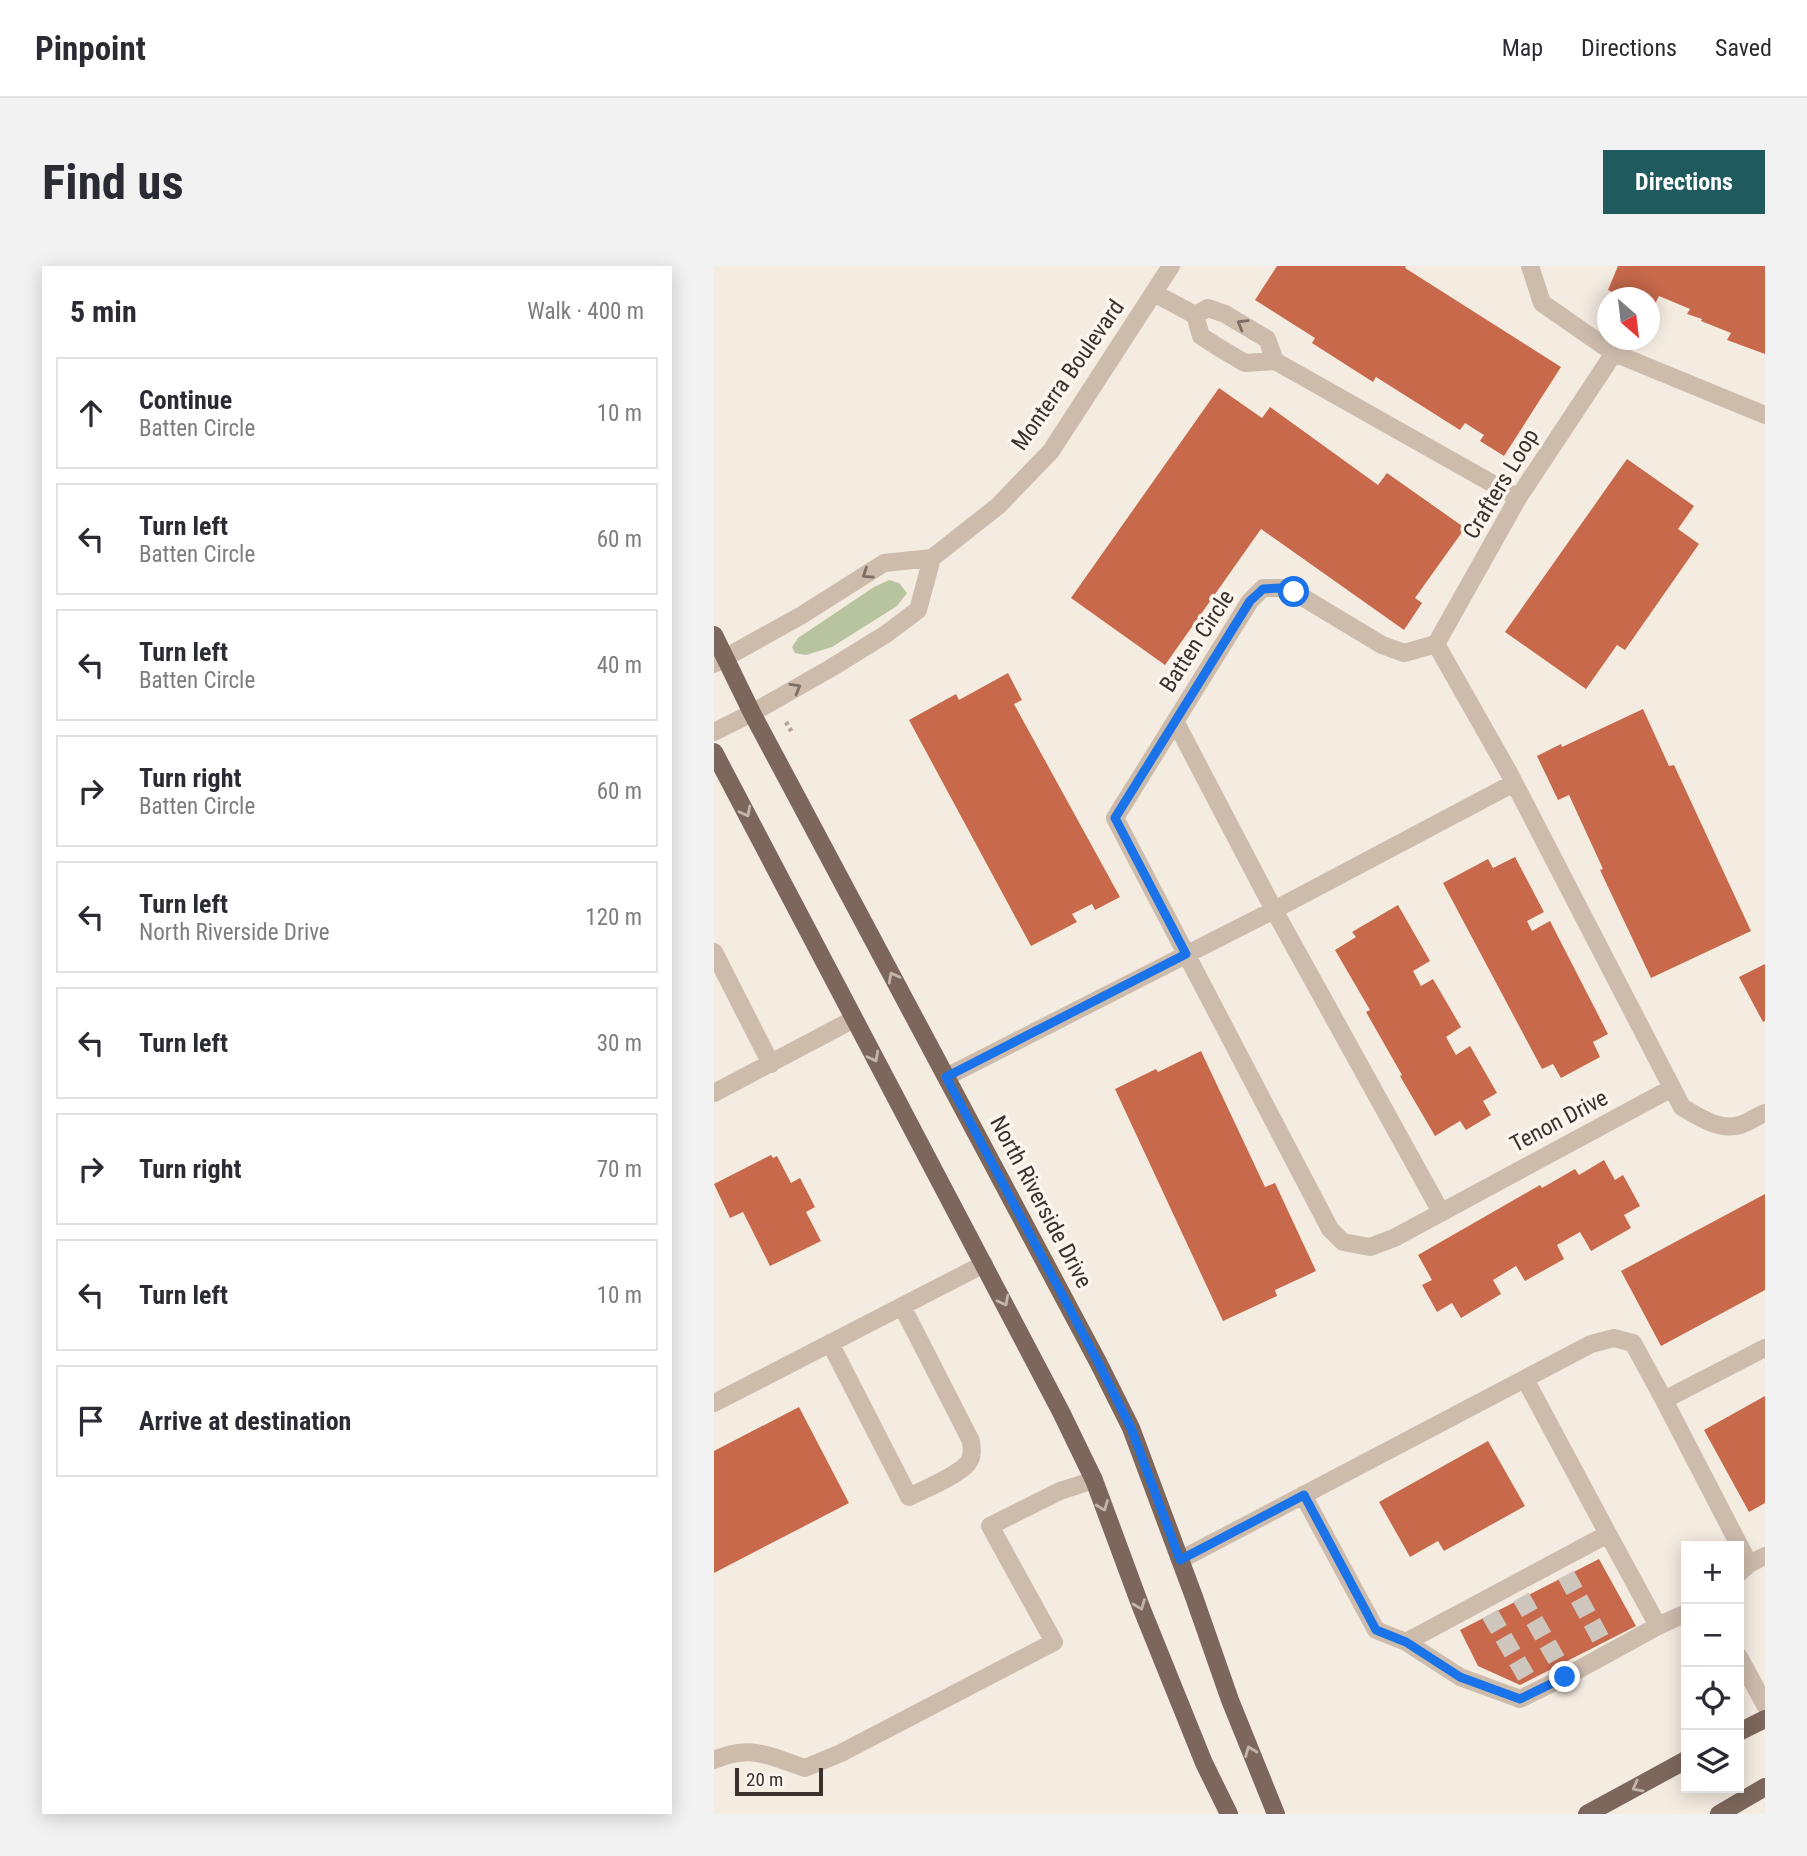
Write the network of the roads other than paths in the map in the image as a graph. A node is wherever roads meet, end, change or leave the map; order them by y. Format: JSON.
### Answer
{"nodes":[{"id":1,"x":1171,"y":266,"type":"edge"},
{"id":2,"x":1530,"y":266,"type":"edge"},
{"id":3,"x":1154,"y":293,"type":"junction"},
{"id":4,"x":1195,"y":315,"type":"junction"},
{"id":5,"x":1614,"y":353,"type":"junction"},
{"id":6,"x":1275,"y":362,"type":"junction"},
{"id":7,"x":1765,"y":415,"type":"edge"},
{"id":8,"x":1518,"y":498,"type":"junction"},
{"id":9,"x":932,"y":558,"type":"junction"},
{"id":10,"x":714,"y":635,"type":"edge"},
{"id":11,"x":1436,"y":645,"type":"junction"},
{"id":12,"x":720,"y":661,"type":"edge"},
{"id":13,"x":752,"y":713,"type":"junction"},
{"id":14,"x":1175,"y":721,"type":"junction"},
{"id":15,"x":714,"y":732,"type":"edge"},
{"id":16,"x":714,"y":752,"type":"edge"},
{"id":17,"x":1514,"y":783,"type":"junction"},
{"id":18,"x":1274,"y":910,"type":"junction"},
{"id":19,"x":714,"y":952,"type":"edge"},
{"id":20,"x":1186,"y":954,"type":"junction"},
{"id":21,"x":854,"y":1019,"type":"junction"},
{"id":22,"x":771,"y":1064,"type":"junction"},
{"id":23,"x":946,"y":1077,"type":"junction"},
{"id":24,"x":1672,"y":1088,"type":"junction"},
{"id":25,"x":714,"y":1093,"type":"edge"},
{"id":26,"x":1765,"y":1112,"type":"edge"},
{"id":27,"x":1441,"y":1212,"type":"junction"},
{"id":28,"x":1370,"y":1247,"type":"joint"},
{"id":29,"x":984,"y":1264,"type":"junction"},
{"id":30,"x":902,"y":1306,"type":"junction"},
{"id":31,"x":830,"y":1343,"type":"junction"},
{"id":32,"x":1765,"y":1348,"type":"edge"},
{"id":33,"x":1525,"y":1379,"type":"junction"},
{"id":34,"x":1664,"y":1400,"type":"junction"},
{"id":35,"x":714,"y":1403,"type":"edge"},
{"id":36,"x":1094,"y":1480,"type":"junction"},
{"id":37,"x":1304,"y":1495,"type":"junction"},
{"id":38,"x":1608,"y":1534,"type":"junction"},
{"id":39,"x":1180,"y":1560,"type":"junction"},
{"id":40,"x":1751,"y":1564,"type":"edge"},
{"id":41,"x":1681,"y":1615,"type":"edge"},
{"id":42,"x":1658,"y":1626,"type":"junction"},
{"id":43,"x":1406,"y":1642,"type":"junction"},
{"id":44,"x":1744,"y":1666,"type":"edge"},
{"id":45,"x":1765,"y":1704,"type":"edge"},
{"id":46,"x":1765,"y":1719,"type":"edge"},
{"id":47,"x":1743,"y":1730,"type":"edge"},
{"id":48,"x":714,"y":1760,"type":"edge"},
{"id":49,"x":1681,"y":1763,"type":"edge"},
{"id":50,"x":1765,"y":1787,"type":"edge"},
{"id":51,"x":1229,"y":1814,"type":"edge"},
{"id":52,"x":1276,"y":1814,"type":"edge"},
{"id":53,"x":1587,"y":1814,"type":"edge"},
{"id":54,"x":1719,"y":1814,"type":"edge"}],
"edges":[{"from":1,"to":3,"type":"street","name":"Monterra Boulevard"},
{"from":2,"to":5,"type":"street"},
{"from":3,"to":4,"type":"street"},
{"from":3,"to":9,"type":"street","name":"Monterra Boulevard"},
{"from":4,"to":6,"type":"street"},
{"from":6,"to":4,"type":"street","one_way":true},
{"from":5,"to":7,"type":"street"},
{"from":5,"to":8,"type":"street","name":"Crafters Loop"},
{"from":6,"to":8,"type":"street"},
{"from":8,"to":11,"type":"street","name":"Crafters Loop"},
{"from":9,"to":12,"type":"street","one_way":true},
{"from":13,"to":9,"type":"street","one_way":true},
{"from":10,"to":12,"type":"main road","name":"North Riverside Drive"},
{"from":11,"to":14,"type":"street","name":"Batten Circle"},
{"from":11,"to":17,"type":"street"},
{"from":12,"to":13,"type":"main road","name":"North Riverside Drive"},
{"from":13,"to":15,"type":"street"},
{"from":23,"to":13,"type":"main road","name":"North Riverside Drive","one_way":true},
{"from":14,"to":18,"type":"street"},
{"from":14,"to":20,"type":"street","name":"Batten Circle"},
{"from":16,"to":21,"type":"main road","one_way":true},
{"from":17,"to":18,"type":"street"},
{"from":17,"to":24,"type":"street"},
{"from":18,"to":20,"type":"street"},
{"from":18,"to":27,"type":"street"},
{"from":19,"to":22,"type":"street"},
{"from":20,"to":23,"type":"street"},
{"from":20,"to":28,"type":"street","name":"Batten Circle"},
{"from":21,"to":22,"type":"street"},
{"from":21,"to":29,"type":"main road","one_way":true},
{"from":22,"to":25,"type":"street"},
{"from":23,"to":39,"type":"main road","name":"North Riverside Drive"},
{"from":24,"to":26,"type":"street"},
{"from":24,"to":27,"type":"street","name":"Tenon Drive"},
{"from":27,"to":28,"type":"street","name":"Tenon Drive"},
{"from":29,"to":30,"type":"street"},
{"from":29,"to":36,"type":"main road","one_way":true},
{"from":30,"to":31,"type":"street"},
{"from":30,"to":31,"type":"street"},
{"from":31,"to":35,"type":"street"},
{"from":32,"to":34,"type":"street"},
{"from":33,"to":34,"type":"street"},
{"from":33,"to":37,"type":"street"},
{"from":33,"to":38,"type":"street"},
{"from":34,"to":40,"type":"street"},
{"from":36,"to":48,"type":"street"},
{"from":36,"to":51,"type":"main road","one_way":true},
{"from":37,"to":39,"type":"street"},
{"from":37,"to":43,"type":"street"},
{"from":38,"to":42,"type":"street"},
{"from":38,"to":43,"type":"street"},
{"from":52,"to":39,"type":"main road","name":"North Riverside Drive","one_way":true},
{"from":41,"to":42,"type":"street"},
{"from":42,"to":43,"type":"street"},
{"from":44,"to":45,"type":"street"},
{"from":46,"to":47,"type":"main road"},
{"from":49,"to":53,"type":"main road","one_way":true},
{"from":50,"to":54,"type":"main road"}]}
